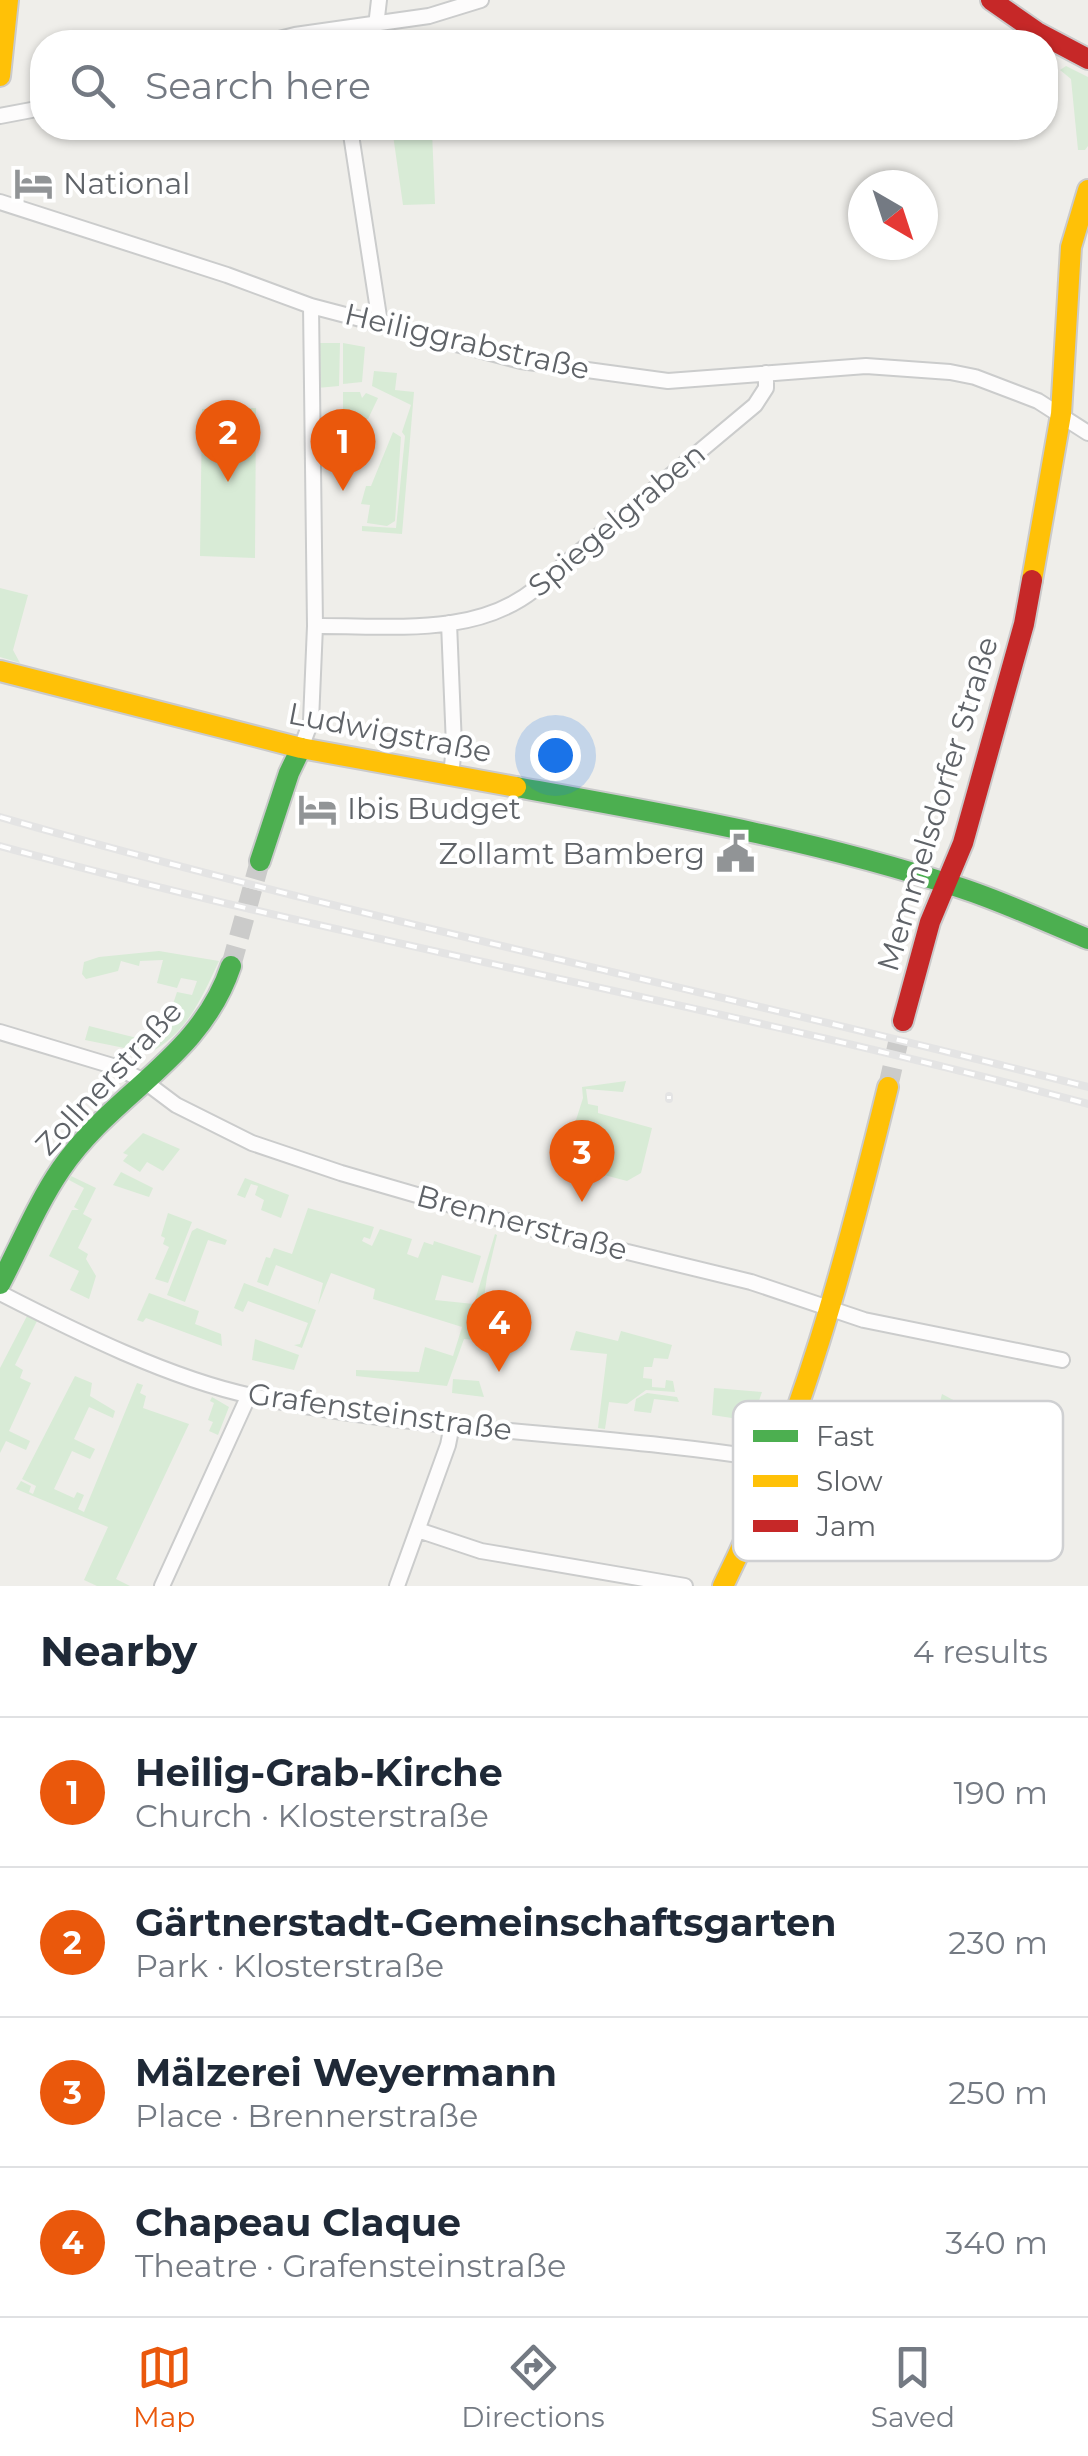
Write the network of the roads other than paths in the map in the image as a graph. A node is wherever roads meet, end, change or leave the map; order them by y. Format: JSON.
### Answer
{"nodes":[{"id":1,"x":8,"y":0,"type":"edge"},
{"id":2,"x":379,"y":0,"type":"edge"},
{"id":3,"x":481,"y":0,"type":"edge"},
{"id":4,"x":991,"y":0,"type":"edge"},
{"id":5,"x":376,"y":26,"type":"junction"},
{"id":6,"x":361,"y":30,"type":"edge"},
{"id":7,"x":1035,"y":30,"type":"edge"},
{"id":8,"x":1058,"y":43,"type":"edge"},
{"id":9,"x":1088,"y":59,"type":"edge"},
{"id":10,"x":0,"y":76,"type":"edge"},
{"id":11,"x":30,"y":110,"type":"edge"},
{"id":12,"x":0,"y":116,"type":"edge"},
{"id":13,"x":352,"y":140,"type":"edge"},
{"id":14,"x":1088,"y":190,"type":"edge"},
{"id":15,"x":0,"y":202,"type":"edge"},
{"id":16,"x":311,"y":306,"type":"junction"},
{"id":17,"x":380,"y":323,"type":"junction"},
{"id":18,"x":766,"y":373,"type":"junction"},
{"id":19,"x":1060,"y":414,"type":"junction"},
{"id":20,"x":1088,"y":433,"type":"edge"},
{"id":21,"x":449,"y":624,"type":"junction"},
{"id":22,"x":315,"y":626,"type":"junction"},
{"id":23,"x":0,"y":671,"type":"edge"},
{"id":24,"x":301,"y":748,"type":"junction"},
{"id":25,"x":451,"y":776,"type":"junction"},
{"id":26,"x":260,"y":861,"type":"tunnel mouth"},
{"id":27,"x":947,"y":884,"type":"junction"},
{"id":28,"x":1088,"y":939,"type":"edge"},
{"id":29,"x":232,"y":966,"type":"tunnel mouth"},
{"id":30,"x":903,"y":1021,"type":"tunnel mouth"},
{"id":31,"x":0,"y":1032,"type":"edge"},
{"id":32,"x":144,"y":1081,"type":"junction"},
{"id":33,"x":888,"y":1087,"type":"tunnel mouth"},
{"id":34,"x":0,"y":1284,"type":"edge"},
{"id":35,"x":0,"y":1293,"type":"edge"},
{"id":36,"x":834,"y":1309,"type":"junction"},
{"id":37,"x":1062,"y":1360,"type":"dead end"},
{"id":38,"x":249,"y":1396,"type":"junction"},
{"id":39,"x":801,"y":1401,"type":"edge"},
{"id":40,"x":452,"y":1425,"type":"junction"},
{"id":41,"x":733,"y":1456,"type":"edge"},
{"id":42,"x":418,"y":1530,"type":"junction"},
{"id":43,"x":736,"y":1561,"type":"edge"},
{"id":44,"x":162,"y":1586,"type":"edge"},
{"id":45,"x":398,"y":1586,"type":"edge"},
{"id":46,"x":684,"y":1586,"type":"edge"},
{"id":47,"x":723,"y":1586,"type":"edge"}],
"edges":[{"from":1,"to":10,"type":"street"},
{"from":2,"to":5,"type":"street"},
{"from":3,"to":5,"type":"street"},
{"from":4,"to":7,"type":"street"},
{"from":5,"to":6,"type":"street"},
{"from":8,"to":9,"type":"street"},
{"from":11,"to":12,"type":"street"},
{"from":13,"to":17,"type":"street"},
{"from":14,"to":19,"type":"street","name":"Memmelsdorfer Straße"},
{"from":15,"to":16,"type":"street","name":"Heiliggrabstraße"},
{"from":16,"to":17,"type":"street","name":"Heiliggrabstraße"},
{"from":16,"to":22,"type":"street"},
{"from":17,"to":18,"type":"street","name":"Heiliggrabstraße"},
{"from":18,"to":19,"type":"street","name":"Heiliggrabstraße"},
{"from":18,"to":21,"type":"street","name":"Spiegelgraben"},
{"from":19,"to":20,"type":"street","name":"Heiliggrabstraße"},
{"from":19,"to":27,"type":"street","name":"Memmelsdorfer Straße"},
{"from":21,"to":22,"type":"street","name":"Spiegelgraben"},
{"from":21,"to":25,"type":"street"},
{"from":22,"to":24,"type":"street"},
{"from":23,"to":24,"type":"street","name":"Ludwigstraße"},
{"from":24,"to":25,"type":"street","name":"Ludwigstraße"},
{"from":24,"to":26,"type":"street"},
{"from":25,"to":27,"type":"street","name":"Ludwigstraße"},
{"from":27,"to":28,"type":"street","name":"Ludwigstraße"},
{"from":27,"to":30,"type":"street","name":"Memmelsdorfer Straße"},
{"from":29,"to":32,"type":"street","name":"Zollnerstraße"},
{"from":31,"to":32,"type":"street","name":"Brennerstraße"},
{"from":32,"to":34,"type":"street","name":"Zollnerstraße"},
{"from":32,"to":36,"type":"street","name":"Brennerstraße"},
{"from":33,"to":36,"type":"street"},
{"from":35,"to":38,"type":"street","name":"Grafensteinstraße"},
{"from":36,"to":37,"type":"street","name":"Brennerstraße"},
{"from":36,"to":39,"type":"street"},
{"from":38,"to":40,"type":"street","name":"Grafensteinstraße"},
{"from":38,"to":44,"type":"street"},
{"from":40,"to":41,"type":"street","name":"Grafensteinstraße"},
{"from":40,"to":42,"type":"street"},
{"from":42,"to":45,"type":"street"},
{"from":42,"to":46,"type":"street"},
{"from":43,"to":47,"type":"street"}]}
